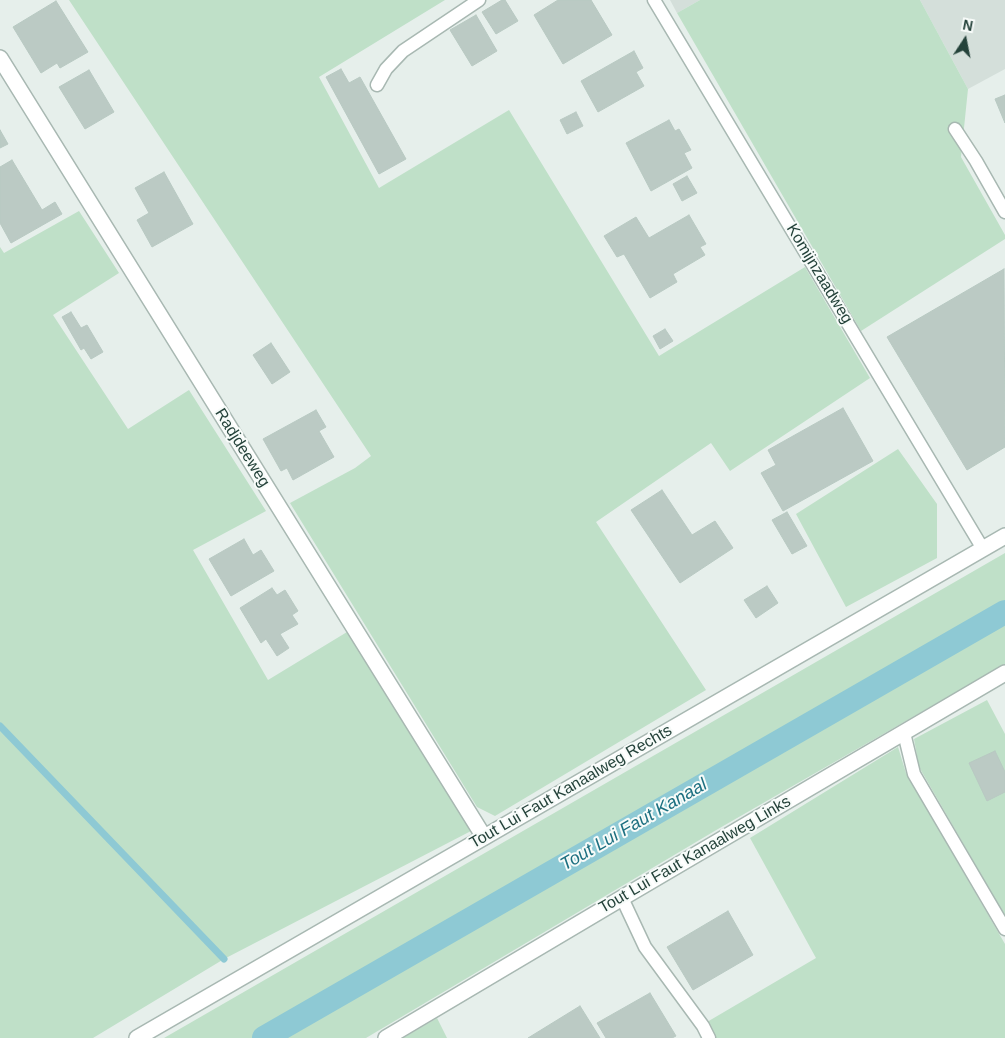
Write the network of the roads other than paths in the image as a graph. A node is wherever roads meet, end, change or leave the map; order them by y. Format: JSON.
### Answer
{"nodes":[{"id":1,"x":479,"y":0,"type":"edge"},
{"id":2,"x":654,"y":0,"type":"edge"},
{"id":3,"x":0,"y":58,"type":"edge"},
{"id":4,"x":377,"y":85,"type":"dead end"},
{"id":5,"x":954,"y":129,"type":"dead end"},
{"id":6,"x":1005,"y":212,"type":"edge"},
{"id":7,"x":1005,"y":536,"type":"edge"},
{"id":8,"x":983,"y":549,"type":"junction"},
{"id":9,"x":1005,"y":674,"type":"edge"},
{"id":10,"x":904,"y":733,"type":"junction"},
{"id":11,"x":484,"y":837,"type":"junction"},
{"id":12,"x":622,"y":898,"type":"junction"},
{"id":13,"x":1005,"y":929,"type":"edge"},
{"id":14,"x":137,"y":1038,"type":"edge"},
{"id":15,"x":386,"y":1038,"type":"edge"},
{"id":16,"x":709,"y":1038,"type":"edge"}],
"edges":[{"from":1,"to":4,"type":"lane"},
{"from":2,"to":8,"type":"lane","name":"Komijnzaadweg"},
{"from":3,"to":11,"type":"street","name":"Radjdeeweg"},
{"from":5,"to":6,"type":"lane"},
{"from":7,"to":8,"type":"street","name":"Tout Lui Faut Kanaalweg Rechts"},
{"from":8,"to":11,"type":"street","name":"Tout Lui Faut Kanaalweg Rechts"},
{"from":9,"to":10,"type":"street","name":"Tout Lui Faut Kanaalweg Links"},
{"from":10,"to":12,"type":"street","name":"Tout Lui Faut Kanaalweg Links"},
{"from":10,"to":13,"type":"lane"},
{"from":11,"to":14,"type":"street","name":"Tout Lui Faut Kanaalweg Rechts"},
{"from":12,"to":15,"type":"street","name":"Tout Lui Faut Kanaalweg Links"},
{"from":12,"to":16,"type":"lane"}]}
